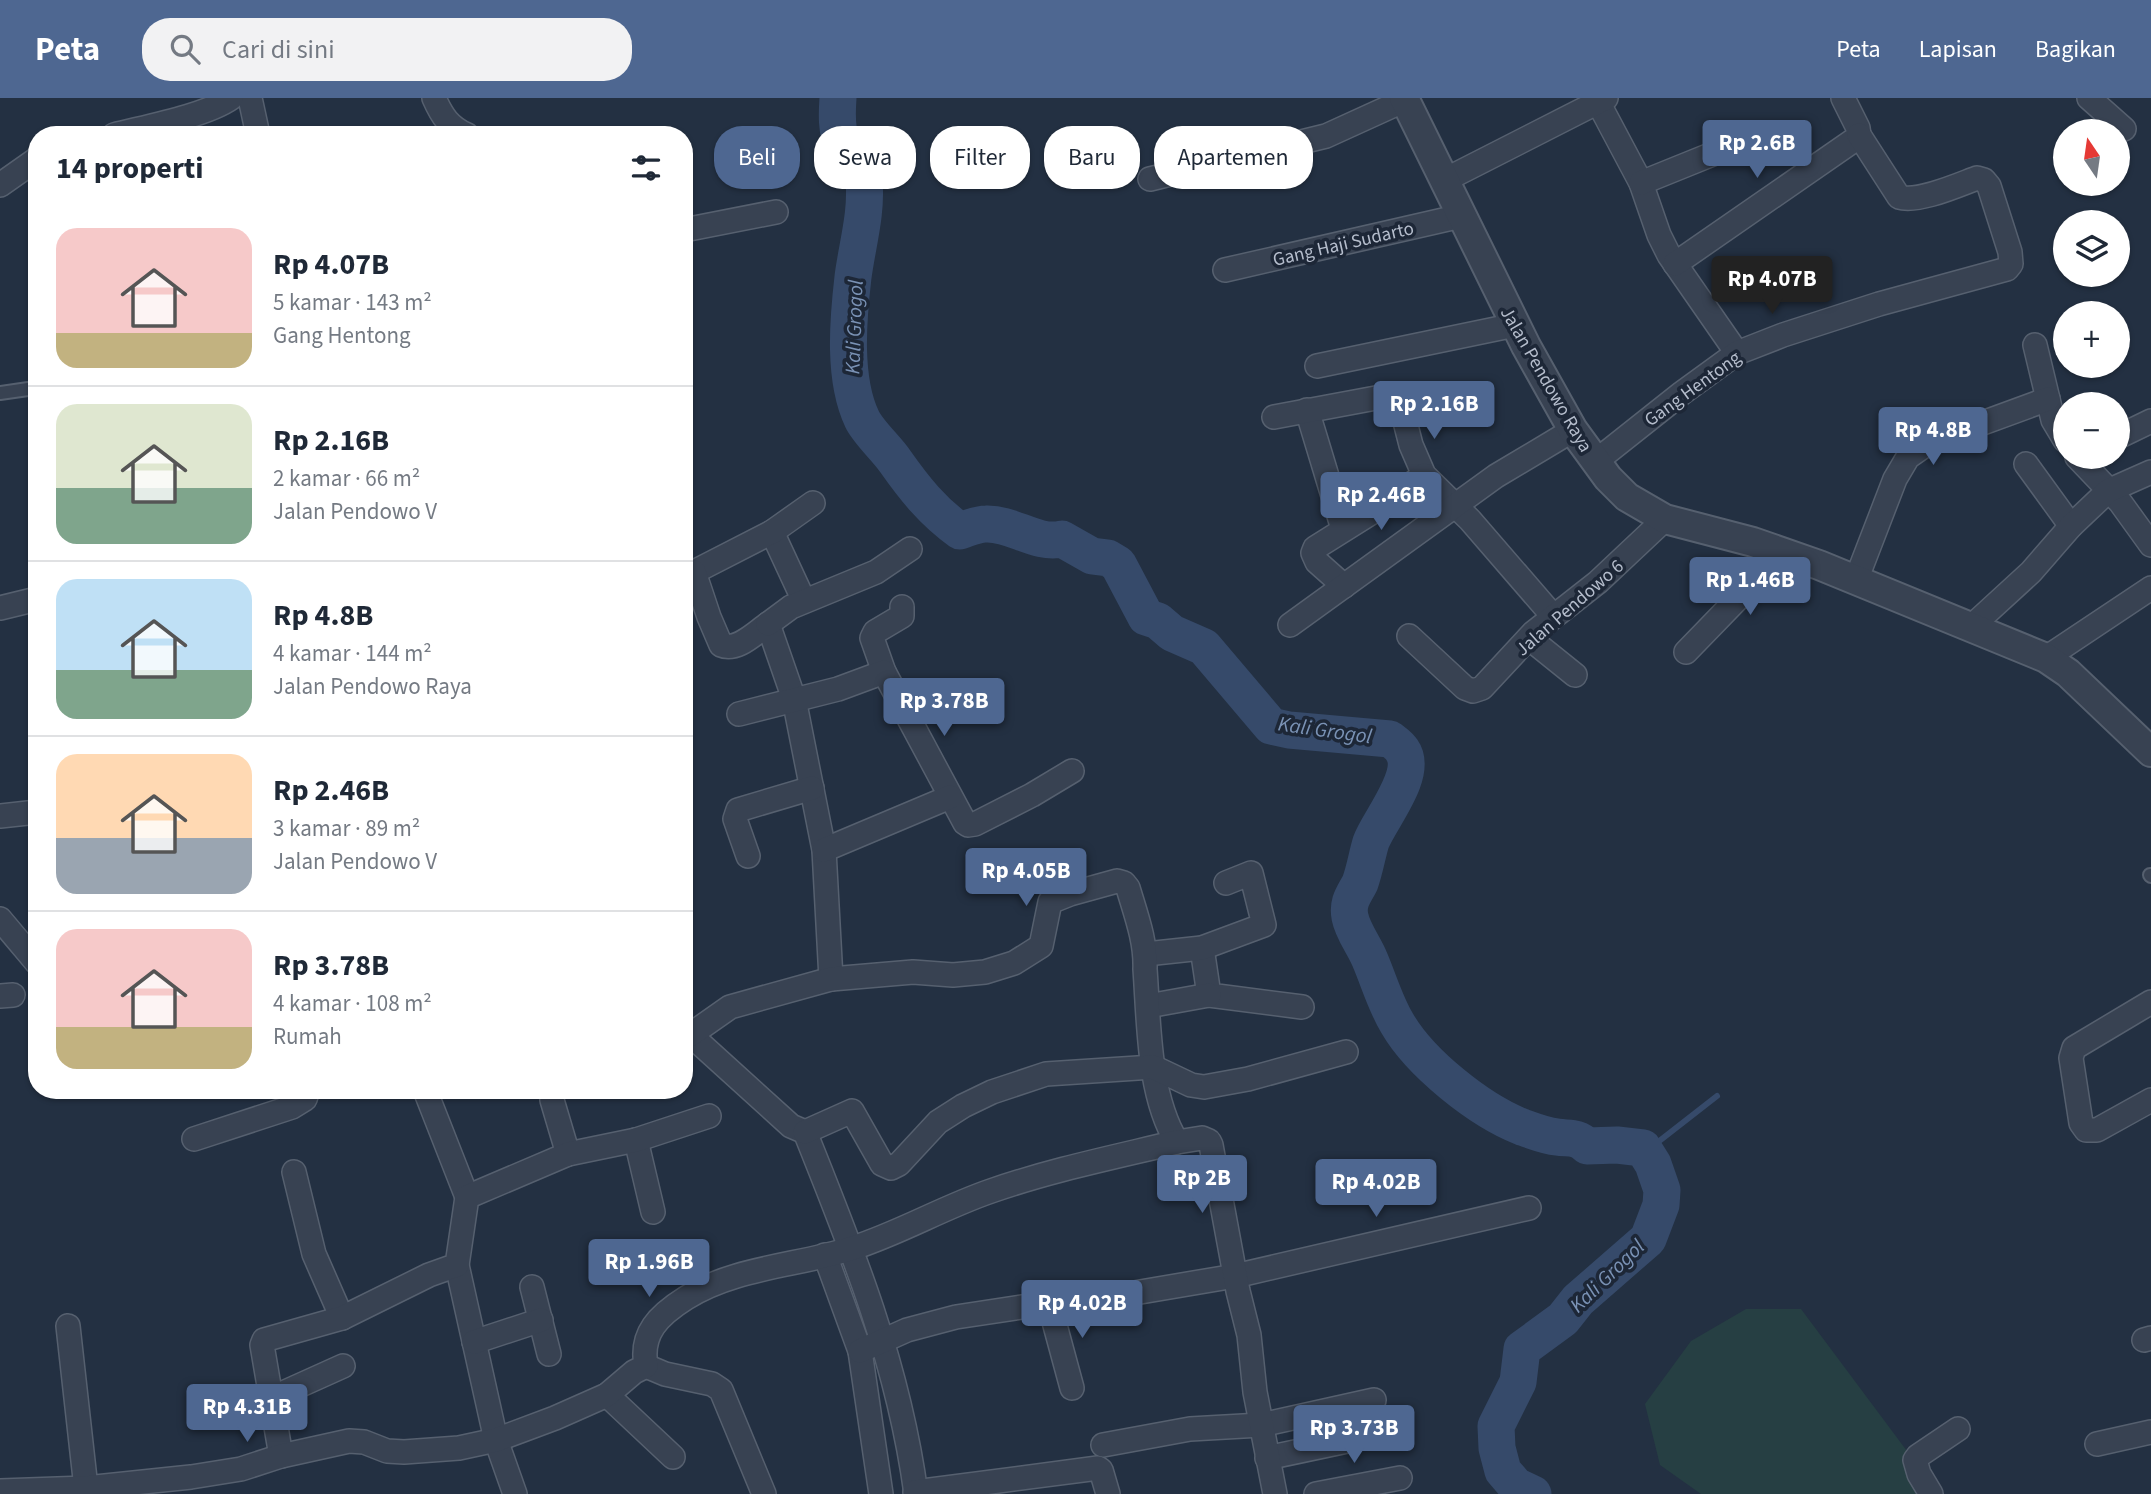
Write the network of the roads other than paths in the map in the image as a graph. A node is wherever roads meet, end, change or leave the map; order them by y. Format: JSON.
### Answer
{"nodes":[{"id":1,"x":231,"y":98,"type":"edge"},
{"id":2,"x":250,"y":98,"type":"edge"},
{"id":3,"x":434,"y":98,"type":"edge"},
{"id":4,"x":1843,"y":98,"type":"edge"},
{"id":5,"x":2089,"y":98,"type":"edge"},
{"id":6,"x":1405,"y":99,"type":"edge"},
{"id":7,"x":1602,"y":100,"type":"edge"},
{"id":8,"x":2113,"y":119,"type":"edge"},
{"id":9,"x":148,"y":126,"type":"edge"},
{"id":10,"x":256,"y":126,"type":"edge"},
{"id":11,"x":450,"y":126,"type":"edge"},
{"id":12,"x":1859,"y":135,"type":"junction"},
{"id":13,"x":1730,"y":147,"type":"dead end"},
{"id":14,"x":28,"y":166,"type":"edge"},
{"id":15,"x":1150,"y":179,"type":"dead end"},
{"id":16,"x":1443,"y":181,"type":"junction"},
{"id":17,"x":1640,"y":183,"type":"junction"},
{"id":18,"x":0,"y":186,"type":"edge"},
{"id":19,"x":776,"y":212,"type":"dead end"},
{"id":20,"x":1461,"y":216,"type":"junction"},
{"id":21,"x":693,"y":228,"type":"edge"},
{"id":22,"x":1675,"y":264,"type":"junction"},
{"id":23,"x":1225,"y":270,"type":"dead end"},
{"id":24,"x":1515,"y":325,"type":"junction"},
{"id":25,"x":2035,"y":345,"type":"dead end"},
{"id":26,"x":1737,"y":353,"type":"junction"},
{"id":27,"x":1317,"y":366,"type":"dead end"},
{"id":28,"x":28,"y":389,"type":"edge"},
{"id":29,"x":0,"y":393,"type":"edge"},
{"id":30,"x":2048,"y":399,"type":"junction"},
{"id":31,"x":1307,"y":410,"type":"junction"},
{"id":32,"x":1274,"y":416,"type":"dead end"},
{"id":33,"x":2053,"y":419,"type":"edge"},
{"id":34,"x":2151,"y":421,"type":"edge"},
{"id":35,"x":1573,"y":430,"type":"junction"},
{"id":36,"x":2130,"y":431,"type":"edge"},
{"id":37,"x":1595,"y":462,"type":"junction"},
{"id":38,"x":2025,"y":464,"type":"dead end"},
{"id":39,"x":2090,"y":469,"type":"edge"},
{"id":40,"x":2151,"y":472,"type":"edge"},
{"id":41,"x":1424,"y":475,"type":"junction"},
{"id":42,"x":2108,"y":491,"type":"junction"},
{"id":43,"x":813,"y":503,"type":"dead end"},
{"id":44,"x":1457,"y":506,"type":"junction"},
{"id":45,"x":1665,"y":519,"type":"junction"},
{"id":46,"x":2071,"y":526,"type":"junction"},
{"id":47,"x":1343,"y":529,"type":"junction"},
{"id":48,"x":772,"y":532,"type":"junction"},
{"id":49,"x":2151,"y":545,"type":"edge"},
{"id":50,"x":910,"y":549,"type":"dead end"},
{"id":51,"x":1783,"y":552,"type":"junction"},
{"id":52,"x":693,"y":570,"type":"edge"},
{"id":53,"x":1856,"y":580,"type":"junction"},
{"id":54,"x":693,"y":581,"type":"edge"},
{"id":55,"x":1344,"y":586,"type":"junction"},
{"id":56,"x":2151,"y":588,"type":"edge"},
{"id":57,"x":28,"y":601,"type":"edge"},
{"id":58,"x":804,"y":601,"type":"junction"},
{"id":59,"x":902,"y":607,"type":"dead end"},
{"id":60,"x":0,"y":608,"type":"edge"},
{"id":61,"x":1553,"y":616,"type":"junction"},
{"id":62,"x":768,"y":624,"type":"junction"},
{"id":63,"x":1290,"y":625,"type":"dead end"},
{"id":64,"x":1971,"y":627,"type":"junction"},
{"id":65,"x":1409,"y":636,"type":"dead end"},
{"id":66,"x":1529,"y":638,"type":"junction"},
{"id":67,"x":1686,"y":652,"type":"dead end"},
{"id":68,"x":2046,"y":658,"type":"junction"},
{"id":69,"x":884,"y":672,"type":"junction"},
{"id":70,"x":1575,"y":675,"type":"dead end"},
{"id":71,"x":794,"y":699,"type":"junction"},
{"id":72,"x":739,"y":714,"type":"dead end"},
{"id":73,"x":2151,"y":751,"type":"edge"},
{"id":74,"x":1072,"y":771,"type":"dead end"},
{"id":75,"x":812,"y":788,"type":"junction"},
{"id":76,"x":950,"y":797,"type":"junction"},
{"id":77,"x":28,"y":813,"type":"edge"},
{"id":78,"x":0,"y":816,"type":"edge"},
{"id":79,"x":824,"y":850,"type":"junction"},
{"id":80,"x":748,"y":856,"type":"dead end"},
{"id":81,"x":1226,"y":883,"type":"dead end"},
{"id":82,"x":0,"y":919,"type":"edge"},
{"id":83,"x":1202,"y":948,"type":"junction"},
{"id":84,"x":28,"y":952,"type":"edge"},
{"id":85,"x":1146,"y":954,"type":"junction"},
{"id":86,"x":831,"y":979,"type":"junction"},
{"id":87,"x":1209,"y":995,"type":"junction"},
{"id":88,"x":2151,"y":1002,"type":"edge"},
{"id":89,"x":1148,"y":1006,"type":"junction"},
{"id":90,"x":1301,"y":1007,"type":"dead end"},
{"id":91,"x":693,"y":1029,"type":"edge"},
{"id":92,"x":693,"y":1037,"type":"edge"},
{"id":93,"x":1346,"y":1052,"type":"dead end"},
{"id":94,"x":1153,"y":1067,"type":"junction"},
{"id":95,"x":305,"y":1099,"type":"edge"},
{"id":96,"x":429,"y":1099,"type":"edge"},
{"id":97,"x":552,"y":1100,"type":"dead end"},
{"id":98,"x":2151,"y":1100,"type":"edge"},
{"id":99,"x":709,"y":1116,"type":"dead end"},
{"id":100,"x":805,"y":1132,"type":"junction"},
{"id":101,"x":194,"y":1139,"type":"dead end"},
{"id":102,"x":636,"y":1140,"type":"junction"},
{"id":103,"x":1177,"y":1142,"type":"junction"},
{"id":104,"x":568,"y":1154,"type":"junction"},
{"id":105,"x":294,"y":1172,"type":"dead end"},
{"id":106,"x":467,"y":1197,"type":"junction"},
{"id":107,"x":1529,"y":1208,"type":"dead end"},
{"id":108,"x":653,"y":1212,"type":"dead end"},
{"id":109,"x":852,"y":1248,"type":"junction"},
{"id":110,"x":825,"y":1255,"type":"junction"},
{"id":111,"x":457,"y":1265,"type":"junction"},
{"id":112,"x":1236,"y":1276,"type":"junction"},
{"id":113,"x":532,"y":1287,"type":"dead end"},
{"id":114,"x":1049,"y":1303,"type":"junction"},
{"id":115,"x":342,"y":1318,"type":"junction"},
{"id":116,"x":541,"y":1320,"type":"junction"},
{"id":117,"x":68,"y":1326,"type":"dead end"},
{"id":118,"x":884,"y":1341,"type":"junction"},
{"id":119,"x":474,"y":1342,"type":"junction"},
{"id":120,"x":860,"y":1351,"type":"junction"},
{"id":121,"x":549,"y":1354,"type":"dead end"},
{"id":122,"x":344,"y":1366,"type":"dead end"},
{"id":123,"x":646,"y":1366,"type":"junction"},
{"id":124,"x":1072,"y":1388,"type":"dead end"},
{"id":125,"x":607,"y":1395,"type":"junction"},
{"id":126,"x":272,"y":1398,"type":"junction"},
{"id":127,"x":1374,"y":1401,"type":"dead end"},
{"id":128,"x":1261,"y":1426,"type":"junction"},
{"id":129,"x":1958,"y":1429,"type":"dead end"},
{"id":130,"x":2151,"y":1432,"type":"edge"},
{"id":131,"x":1366,"y":1437,"type":"dead end"},
{"id":132,"x":496,"y":1440,"type":"junction"},
{"id":133,"x":2096,"y":1444,"type":"dead end"},
{"id":134,"x":1103,"y":1445,"type":"dead end"},
{"id":135,"x":281,"y":1456,"type":"junction"},
{"id":136,"x":673,"y":1457,"type":"dead end"},
{"id":137,"x":1266,"y":1458,"type":"junction"},
{"id":138,"x":1400,"y":1478,"type":"dead end"},
{"id":139,"x":86,"y":1488,"type":"junction"},
{"id":140,"x":0,"y":1491,"type":"edge"},
{"id":141,"x":41,"y":1492,"type":"edge"},
{"id":142,"x":916,"y":1493,"type":"edge"},
{"id":143,"x":515,"y":1494,"type":"edge"},
{"id":144,"x":764,"y":1494,"type":"edge"},
{"id":145,"x":881,"y":1494,"type":"edge"},
{"id":146,"x":1108,"y":1494,"type":"edge"},
{"id":147,"x":1275,"y":1494,"type":"edge"},
{"id":148,"x":1316,"y":1494,"type":"edge"},
{"id":149,"x":1931,"y":1494,"type":"edge"}],
"edges":[{"from":1,"to":9,"type":"street"},
{"from":2,"to":10,"type":"street"},
{"from":3,"to":11,"type":"street"},
{"from":4,"to":12,"type":"street"},
{"from":5,"to":8,"type":"street"},
{"from":6,"to":15,"type":"street"},
{"from":6,"to":16,"type":"street","name":"Jalan Pendowo Raya"},
{"from":7,"to":16,"type":"street"},
{"from":7,"to":17,"type":"street"},
{"from":12,"to":22,"type":"street"},
{"from":12,"to":26,"type":"street","name":"Gang Hentong"},
{"from":13,"to":17,"type":"street"},
{"from":14,"to":18,"type":"street"},
{"from":16,"to":20,"type":"street","name":"Jalan Pendowo Raya"},
{"from":17,"to":22,"type":"street"},
{"from":19,"to":21,"type":"street"},
{"from":20,"to":23,"type":"street","name":"Gang Haji Sudarto"},
{"from":20,"to":24,"type":"street","name":"Jalan Pendowo Raya"},
{"from":22,"to":26,"type":"street"},
{"from":24,"to":27,"type":"street"},
{"from":24,"to":35,"type":"street","name":"Jalan Pendowo Raya"},
{"from":25,"to":30,"type":"street"},
{"from":26,"to":37,"type":"street","name":"Gang Hentong"},
{"from":28,"to":29,"type":"lane"},
{"from":30,"to":33,"type":"street"},
{"from":30,"to":53,"type":"street"},
{"from":31,"to":32,"type":"street"},
{"from":31,"to":41,"type":"street"},
{"from":31,"to":47,"type":"street"},
{"from":34,"to":36,"type":"street"},
{"from":35,"to":37,"type":"street","name":"Jalan Pendowo Raya"},
{"from":35,"to":44,"type":"street"},
{"from":37,"to":45,"type":"street","name":"Jalan Pendowo Raya"},
{"from":38,"to":46,"type":"street"},
{"from":39,"to":42,"type":"street"},
{"from":40,"to":42,"type":"street"},
{"from":41,"to":44,"type":"street"},
{"from":41,"to":47,"type":"street"},
{"from":42,"to":46,"type":"street"},
{"from":42,"to":49,"type":"street"},
{"from":43,"to":48,"type":"street"},
{"from":44,"to":55,"type":"street"},
{"from":44,"to":61,"type":"street"},
{"from":45,"to":51,"type":"street","name":"Jalan Pendowo Raya"},
{"from":45,"to":61,"type":"street","name":"Jalan Pendowo 6"},
{"from":46,"to":64,"type":"street"},
{"from":47,"to":55,"type":"street"},
{"from":48,"to":52,"type":"street"},
{"from":48,"to":58,"type":"street"},
{"from":50,"to":58,"type":"street"},
{"from":51,"to":53,"type":"street","name":"Jalan Pendowo Raya"},
{"from":51,"to":67,"type":"street"},
{"from":53,"to":64,"type":"street","name":"Jalan Pendowo Raya"},
{"from":54,"to":62,"type":"street"},
{"from":55,"to":63,"type":"street"},
{"from":56,"to":68,"type":"street"},
{"from":57,"to":60,"type":"street"},
{"from":58,"to":62,"type":"street"},
{"from":59,"to":69,"type":"street"},
{"from":61,"to":66,"type":"street","name":"Jalan Pendowo 6"},
{"from":62,"to":71,"type":"street"},
{"from":64,"to":68,"type":"street","name":"Jalan Pendowo Raya"},
{"from":65,"to":66,"type":"street","name":"Jalan Pendowo 6"},
{"from":66,"to":70,"type":"street"},
{"from":68,"to":73,"type":"street","name":"Jalan Pendowo Raya"},
{"from":69,"to":71,"type":"street"},
{"from":69,"to":76,"type":"street"},
{"from":71,"to":72,"type":"street"},
{"from":71,"to":75,"type":"street"},
{"from":74,"to":76,"type":"street"},
{"from":75,"to":79,"type":"street"},
{"from":75,"to":80,"type":"street"},
{"from":76,"to":79,"type":"street"},
{"from":77,"to":78,"type":"street"},
{"from":79,"to":86,"type":"street"},
{"from":81,"to":83,"type":"street"},
{"from":82,"to":84,"type":"street"},
{"from":83,"to":85,"type":"street"},
{"from":83,"to":87,"type":"street"},
{"from":85,"to":86,"type":"street"},
{"from":85,"to":89,"type":"street"},
{"from":86,"to":91,"type":"street"},
{"from":87,"to":89,"type":"street"},
{"from":87,"to":90,"type":"street"},
{"from":88,"to":98,"type":"street"},
{"from":89,"to":94,"type":"street"},
{"from":92,"to":100,"type":"street"},
{"from":93,"to":94,"type":"street"},
{"from":94,"to":100,"type":"street"},
{"from":94,"to":103,"type":"street"},
{"from":95,"to":101,"type":"street"},
{"from":96,"to":106,"type":"street"},
{"from":97,"to":104,"type":"street"},
{"from":99,"to":102,"type":"street"},
{"from":100,"to":109,"type":"street"},
{"from":102,"to":104,"type":"street"},
{"from":102,"to":108,"type":"street"},
{"from":103,"to":109,"type":"street"},
{"from":103,"to":112,"type":"street"},
{"from":104,"to":106,"type":"street"},
{"from":105,"to":115,"type":"street"},
{"from":106,"to":111,"type":"street"},
{"from":107,"to":112,"type":"street"},
{"from":109,"to":110,"type":"street"},
{"from":109,"to":118,"type":"street"},
{"from":110,"to":120,"type":"street"},
{"from":110,"to":123,"type":"street"},
{"from":111,"to":115,"type":"street"},
{"from":111,"to":119,"type":"street"},
{"from":112,"to":114,"type":"street"},
{"from":112,"to":128,"type":"street"},
{"from":113,"to":116,"type":"street"},
{"from":114,"to":118,"type":"street"},
{"from":114,"to":124,"type":"street"},
{"from":115,"to":126,"type":"street"},
{"from":116,"to":119,"type":"street"},
{"from":116,"to":121,"type":"street"},
{"from":117,"to":139,"type":"street"},
{"from":118,"to":120,"type":"street"},
{"from":118,"to":142,"type":"street"},
{"from":119,"to":132,"type":"street"},
{"from":120,"to":145,"type":"street"},
{"from":122,"to":126,"type":"street"},
{"from":123,"to":125,"type":"street"},
{"from":123,"to":144,"type":"street"},
{"from":125,"to":132,"type":"street"},
{"from":125,"to":136,"type":"street"},
{"from":126,"to":135,"type":"street"},
{"from":127,"to":128,"type":"street"},
{"from":128,"to":134,"type":"street"},
{"from":128,"to":137,"type":"street"},
{"from":129,"to":149,"type":"street"},
{"from":130,"to":133,"type":"street"},
{"from":131,"to":137,"type":"street"},
{"from":132,"to":135,"type":"street"},
{"from":132,"to":143,"type":"street"},
{"from":135,"to":139,"type":"street"},
{"from":137,"to":147,"type":"street"},
{"from":138,"to":148,"type":"street"},
{"from":139,"to":141,"type":"street"},
{"from":140,"to":141,"type":"street"},
{"from":142,"to":146,"type":"street"}]}
